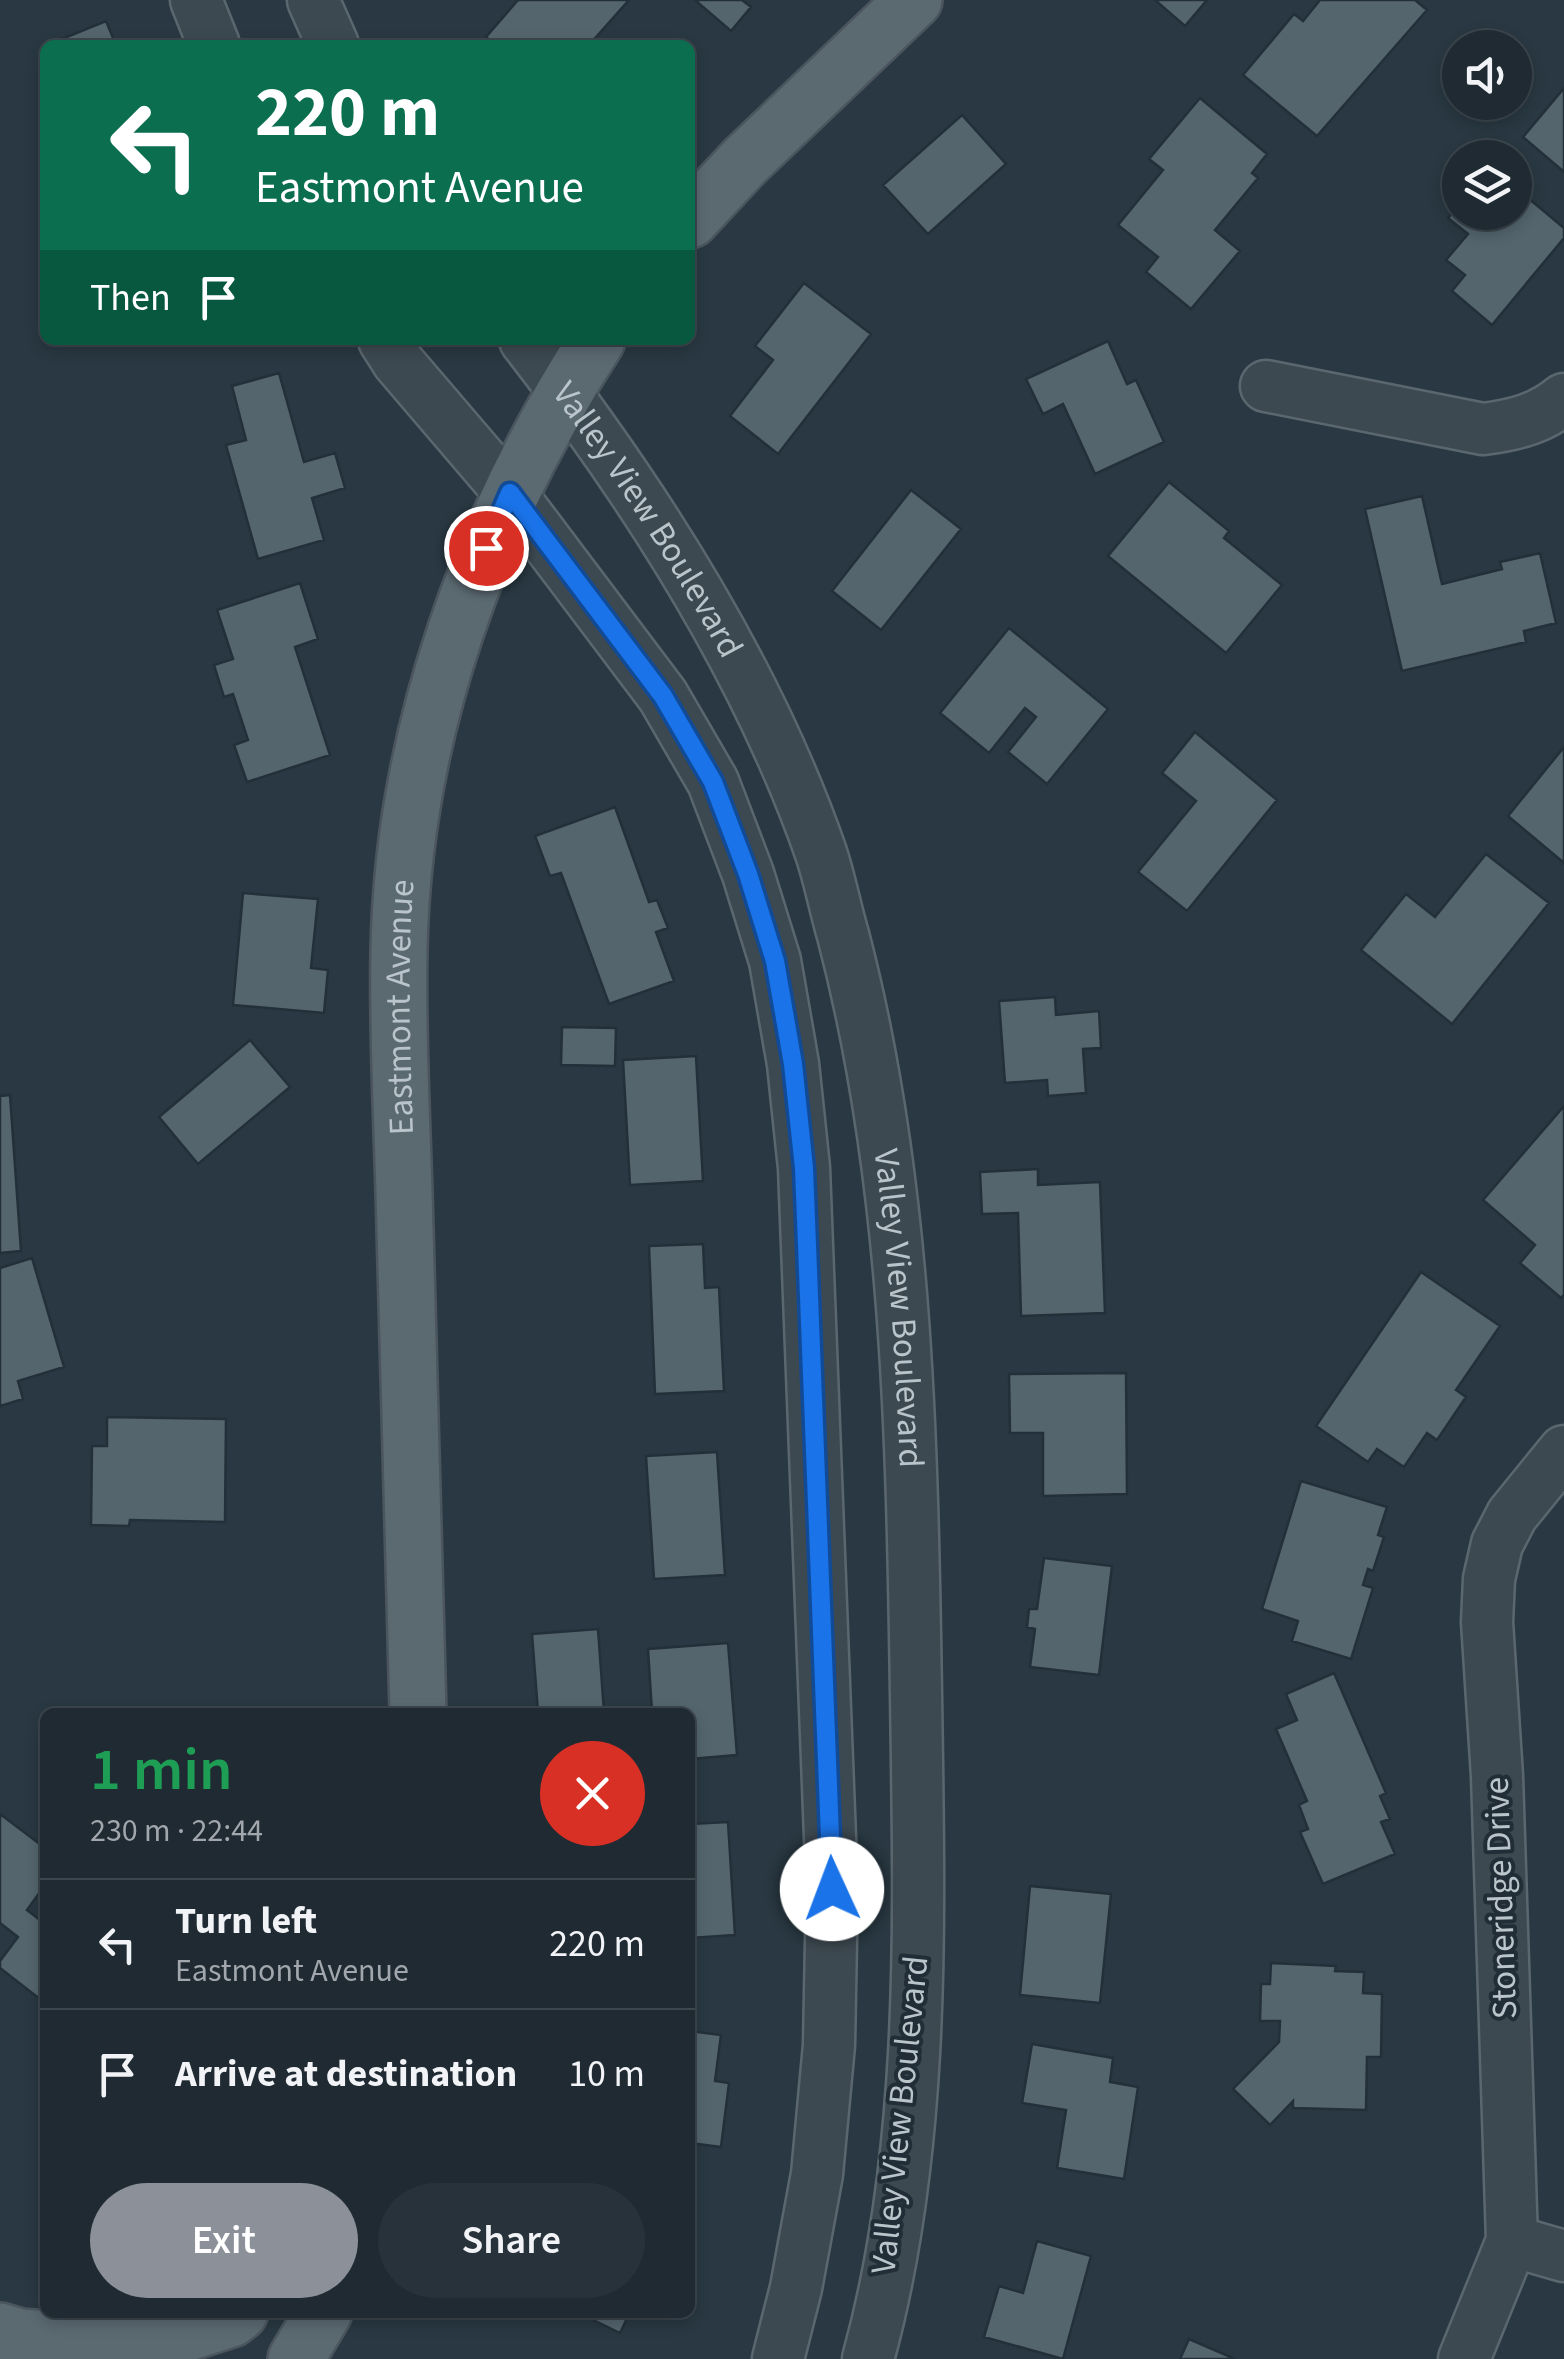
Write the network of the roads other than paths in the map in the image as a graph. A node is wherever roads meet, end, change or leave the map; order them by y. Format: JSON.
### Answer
{"nodes":[{"id":1,"x":196,"y":0,"type":"edge"},
{"id":2,"x":313,"y":0,"type":"edge"},
{"id":3,"x":914,"y":0,"type":"edge"},
{"id":4,"x":212,"y":40,"type":"edge"},
{"id":5,"x":331,"y":40,"type":"edge"},
{"id":6,"x":695,"y":215,"type":"edge"},
{"id":7,"x":387,"y":345,"type":"edge"},
{"id":8,"x":529,"y":345,"type":"edge"},
{"id":9,"x":594,"y":345,"type":"edge"},
{"id":10,"x":1266,"y":386,"type":"dead end"},
{"id":11,"x":564,"y":390,"type":"junction"},
{"id":12,"x":1564,"y":398,"type":"edge"},
{"id":13,"x":510,"y":493,"type":"junction"},
{"id":14,"x":1564,"y":1451,"type":"edge"},
{"id":15,"x":418,"y":1708,"type":"edge"},
{"id":16,"x":1512,"y":2241,"type":"junction"},
{"id":17,"x":1564,"y":2256,"type":"edge"},
{"id":18,"x":224,"y":2318,"type":"edge"},
{"id":19,"x":320,"y":2318,"type":"edge"},
{"id":20,"x":0,"y":2331,"type":"edge"},
{"id":21,"x":296,"y":2359,"type":"edge"},
{"id":22,"x":778,"y":2359,"type":"edge"},
{"id":23,"x":868,"y":2359,"type":"edge"},
{"id":24,"x":1464,"y":2359,"type":"edge"}],
"edges":[{"from":1,"to":4,"type":"street"},
{"from":2,"to":5,"type":"street"},
{"from":3,"to":6,"type":"main road"},
{"from":7,"to":13,"type":"street"},
{"from":8,"to":11,"type":"street","name":"Valley View Boulevard"},
{"from":9,"to":11,"type":"main road","name":"Eastmont Avenue"},
{"from":10,"to":12,"type":"street"},
{"from":11,"to":13,"type":"main road","name":"Eastmont Avenue"},
{"from":11,"to":23,"type":"street","name":"Valley View Boulevard"},
{"from":13,"to":15,"type":"main road","name":"Eastmont Avenue"},
{"from":13,"to":22,"type":"street"},
{"from":14,"to":16,"type":"street","name":"Stoneridge Drive"},
{"from":16,"to":17,"type":"street"},
{"from":16,"to":24,"type":"street","name":"Stoneridge Drive"},
{"from":18,"to":20,"type":"main road"},
{"from":19,"to":21,"type":"main road"}]}
